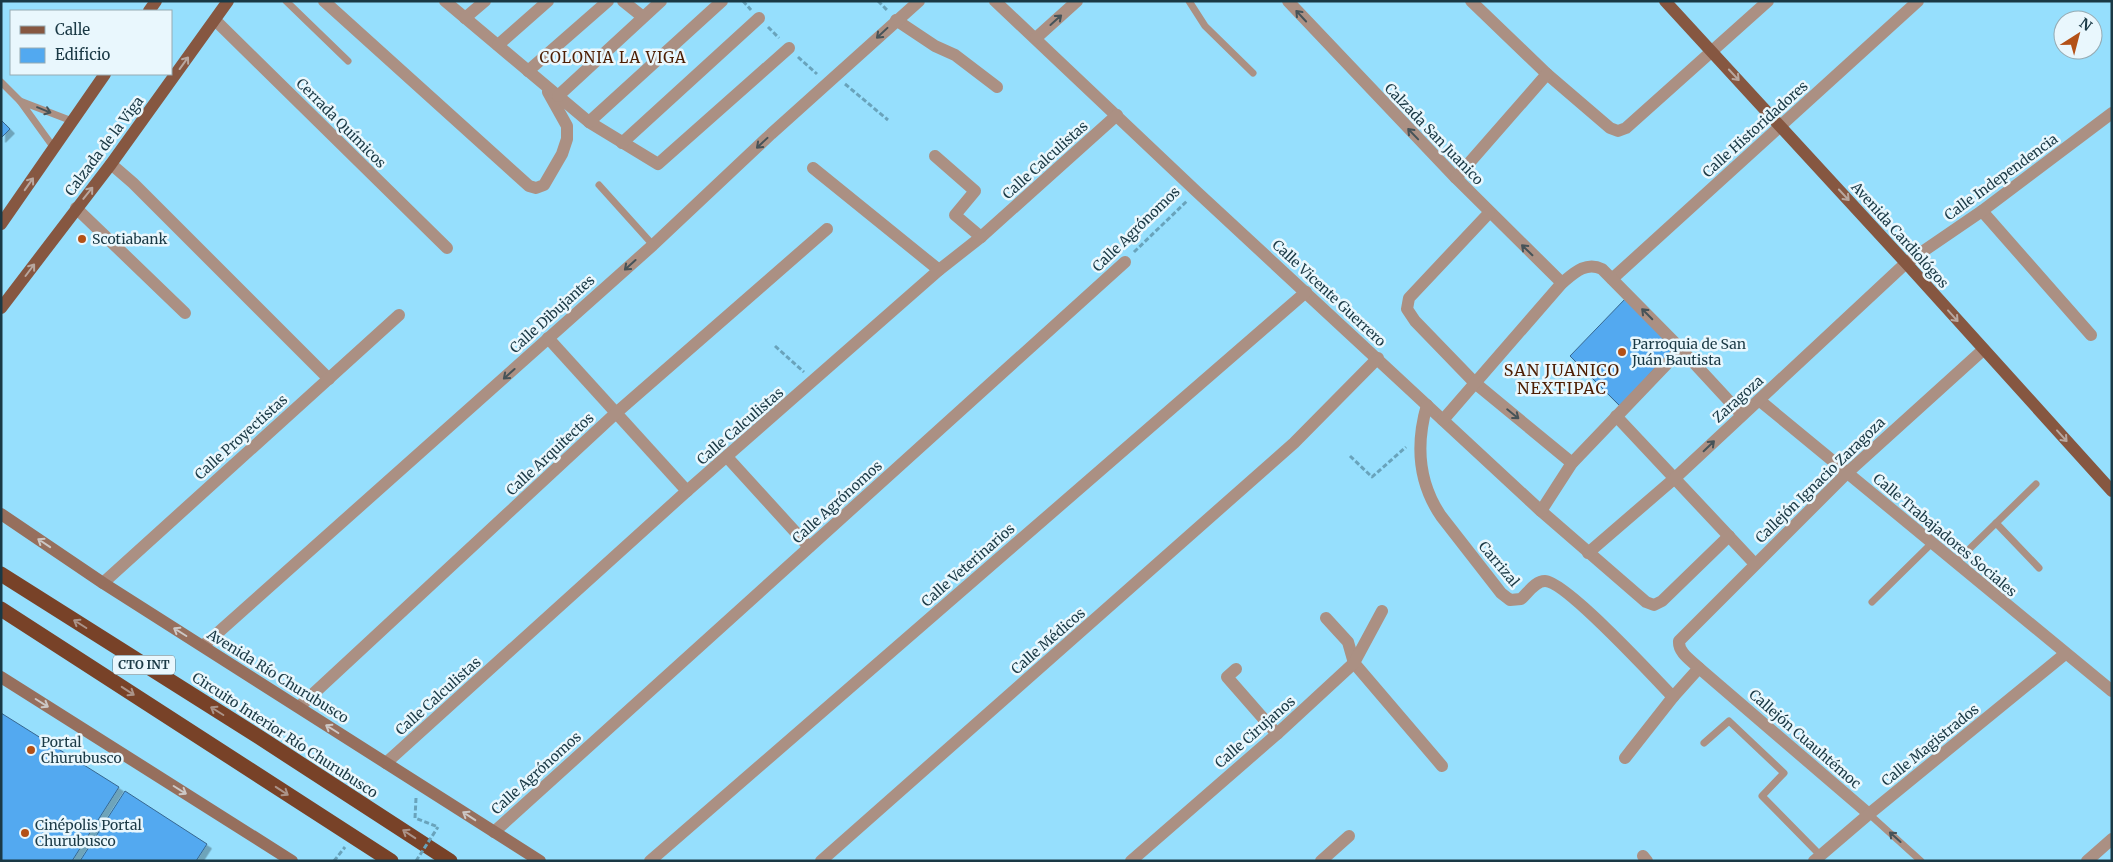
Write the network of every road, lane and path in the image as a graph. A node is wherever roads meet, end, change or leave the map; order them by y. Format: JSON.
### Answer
{"nodes":[{"id":1,"x":228,"y":1,"type":"edge"},
{"id":2,"x":286,"y":1,"type":"edge"},
{"id":3,"x":324,"y":1,"type":"edge"},
{"id":4,"x":445,"y":1,"type":"edge"},
{"id":5,"x":485,"y":1,"type":"edge"},
{"id":6,"x":548,"y":1,"type":"edge"},
{"id":7,"x":608,"y":1,"type":"edge"},
{"id":8,"x":623,"y":1,"type":"edge"},
{"id":9,"x":661,"y":1,"type":"edge"},
{"id":10,"x":722,"y":1,"type":"edge"},
{"id":11,"x":918,"y":1,"type":"edge"},
{"id":12,"x":995,"y":1,"type":"edge"},
{"id":13,"x":1077,"y":1,"type":"edge"},
{"id":14,"x":1189,"y":1,"type":"edge"},
{"id":15,"x":1288,"y":1,"type":"edge"},
{"id":16,"x":1471,"y":1,"type":"edge"},
{"id":17,"x":1665,"y":1,"type":"edge"},
{"id":18,"x":1768,"y":1,"type":"edge"},
{"id":19,"x":1918,"y":1,"type":"edge"},
{"id":20,"x":465,"y":18,"type":"junction"},
{"id":21,"x":643,"y":18,"type":"junction"},
{"id":22,"x":759,"y":18,"type":"dead end"},
{"id":23,"x":215,"y":20,"type":"junction"},
{"id":24,"x":896,"y":20,"type":"junction"},
{"id":25,"x":1036,"y":38,"type":"junction"},
{"id":26,"x":498,"y":45,"type":"junction"},
{"id":27,"x":789,"y":48,"type":"dead end"},
{"id":28,"x":1711,"y":50,"type":"junction"},
{"id":29,"x":348,"y":61,"type":"dead end"},
{"id":30,"x":528,"y":71,"type":"junction"},
{"id":31,"x":1253,"y":73,"type":"dead end"},
{"id":32,"x":1547,"y":74,"type":"junction"},
{"id":33,"x":104,"y":75,"type":"edge"},
{"id":34,"x":1,"y":82,"type":"edge"},
{"id":35,"x":545,"y":85,"type":"junction"},
{"id":36,"x":997,"y":87,"type":"dead end"},
{"id":37,"x":849,"y":88,"type":"dead end"},
{"id":38,"x":558,"y":96,"type":"junction"},
{"id":39,"x":20,"y":100,"type":"junction"},
{"id":40,"x":2112,"y":113,"type":"edge"},
{"id":41,"x":1117,"y":115,"type":"junction"},
{"id":42,"x":888,"y":120,"type":"dead end"},
{"id":43,"x":72,"y":121,"type":"junction"},
{"id":44,"x":589,"y":122,"type":"junction"},
{"id":45,"x":1781,"y":127,"type":"junction"},
{"id":46,"x":622,"y":143,"type":"junction"},
{"id":47,"x":54,"y":148,"type":"junction"},
{"id":48,"x":935,"y":156,"type":"dead end"},
{"id":49,"x":111,"y":164,"type":"junction"},
{"id":50,"x":813,"y":168,"type":"dead end"},
{"id":51,"x":1456,"y":178,"type":"junction"},
{"id":52,"x":599,"y":186,"type":"dead end"},
{"id":53,"x":1197,"y":192,"type":"junction"},
{"id":54,"x":76,"y":208,"type":"junction"},
{"id":55,"x":1982,"y":211,"type":"junction"},
{"id":56,"x":1489,"y":213,"type":"junction"},
{"id":57,"x":1,"y":224,"type":"edge"},
{"id":58,"x":827,"y":229,"type":"dead end"},
{"id":59,"x":981,"y":237,"type":"junction"},
{"id":60,"x":653,"y":245,"type":"junction"},
{"id":61,"x":446,"y":248,"type":"dead end"},
{"id":62,"x":1124,"y":262,"type":"joint"},
{"id":63,"x":1906,"y":263,"type":"junction"},
{"id":64,"x":939,"y":270,"type":"junction"},
{"id":65,"x":1612,"y":279,"type":"junction"},
{"id":66,"x":1562,"y":284,"type":"junction"},
{"id":67,"x":1306,"y":292,"type":"junction"},
{"id":68,"x":1,"y":308,"type":"edge"},
{"id":69,"x":185,"y":313,"type":"dead end"},
{"id":70,"x":399,"y":316,"type":"dead end"},
{"id":71,"x":2092,"y":335,"type":"dead end"},
{"id":72,"x":548,"y":338,"type":"junction"},
{"id":73,"x":775,"y":346,"type":"dead end"},
{"id":74,"x":1681,"y":349,"type":"junction"},
{"id":75,"x":1983,"y":350,"type":"junction"},
{"id":76,"x":1378,"y":358,"type":"junction"},
{"id":77,"x":329,"y":379,"type":"junction"},
{"id":78,"x":814,"y":381,"type":"junction"},
{"id":79,"x":1475,"y":383,"type":"junction"},
{"id":80,"x":1759,"y":400,"type":"junction"},
{"id":81,"x":1427,"y":405,"type":"junction"},
{"id":82,"x":616,"y":413,"type":"junction"},
{"id":83,"x":1742,"y":415,"type":"junction"},
{"id":84,"x":1616,"y":416,"type":"junction"},
{"id":85,"x":1442,"y":420,"type":"junction"},
{"id":86,"x":1350,"y":456,"type":"dead end"},
{"id":87,"x":727,"y":457,"type":"junction"},
{"id":88,"x":1421,"y":462,"type":"junction"},
{"id":89,"x":1572,"y":463,"type":"junction"},
{"id":90,"x":1847,"y":473,"type":"junction"},
{"id":91,"x":1675,"y":478,"type":"junction"},
{"id":92,"x":2036,"y":484,"type":"dead end"},
{"id":93,"x":687,"y":491,"type":"junction"},
{"id":94,"x":2112,"y":491,"type":"edge"},
{"id":95,"x":1541,"y":511,"type":"junction"},
{"id":96,"x":1,"y":514,"type":"edge"},
{"id":97,"x":1996,"y":523,"type":"junction"},
{"id":98,"x":1729,"y":536,"type":"junction"},
{"id":99,"x":1932,"y":543,"type":"junction"},
{"id":100,"x":809,"y":547,"type":"junction"},
{"id":101,"x":1588,"y":553,"type":"junction"},
{"id":102,"x":1955,"y":563,"type":"junction"},
{"id":103,"x":1755,"y":564,"type":"junction"},
{"id":104,"x":2039,"y":568,"type":"dead end"},
{"id":105,"x":1,"y":574,"type":"edge"},
{"id":106,"x":103,"y":582,"type":"junction"},
{"id":107,"x":1872,"y":602,"type":"dead end"},
{"id":108,"x":1382,"y":610,"type":"dead end"},
{"id":109,"x":7,"y":613,"type":"edge"},
{"id":110,"x":1326,"y":618,"type":"dead end"},
{"id":111,"x":1682,"y":637,"type":"joint"},
{"id":112,"x":203,"y":646,"type":"junction"},
{"id":113,"x":2065,"y":654,"type":"junction"},
{"id":114,"x":1354,"y":663,"type":"junction"},
{"id":115,"x":1699,"y":668,"type":"junction"},
{"id":116,"x":1236,"y":669,"type":"dead end"},
{"id":117,"x":1,"y":677,"type":"edge"},
{"id":118,"x":2112,"y":691,"type":"edge"},
{"id":119,"x":1673,"y":697,"type":"junction"},
{"id":120,"x":299,"y":708,"type":"junction"},
{"id":121,"x":1277,"y":734,"type":"junction"},
{"id":122,"x":1704,"y":743,"type":"dead end"},
{"id":123,"x":1625,"y":758,"type":"dead end"},
{"id":124,"x":386,"y":762,"type":"junction"},
{"id":125,"x":1442,"y":766,"type":"dead end"},
{"id":126,"x":1869,"y":814,"type":"junction"},
{"id":127,"x":415,"y":818,"type":"dead end"},
{"id":128,"x":494,"y":832,"type":"junction"},
{"id":129,"x":1349,"y":836,"type":"dead end"},
{"id":130,"x":2112,"y":839,"type":"edge"},
{"id":131,"x":1817,"y":858,"type":"edge"},
{"id":132,"x":292,"y":861,"type":"edge"},
{"id":133,"x":391,"y":861,"type":"edge"},
{"id":134,"x":416,"y":861,"type":"edge"},
{"id":135,"x":450,"y":861,"type":"edge"},
{"id":136,"x":540,"y":861,"type":"edge"},
{"id":137,"x":650,"y":861,"type":"edge"},
{"id":138,"x":821,"y":861,"type":"edge"},
{"id":139,"x":1131,"y":861,"type":"edge"},
{"id":140,"x":1321,"y":861,"type":"edge"},
{"id":141,"x":1921,"y":861,"type":"edge"},
{"id":142,"x":2087,"y":861,"type":"edge"}],
"edges":[{"from":1,"to":23,"type":"main road","name":"Calzada de la Viga"},
{"from":2,"to":29,"type":"lane"},
{"from":3,"to":35,"type":"street"},
{"from":4,"to":20,"type":"street"},
{"from":5,"to":20,"type":"street"},
{"from":6,"to":26,"type":"street"},
{"from":7,"to":30,"type":"street"},
{"from":8,"to":21,"type":"street"},
{"from":9,"to":21,"type":"street"},
{"from":10,"to":44,"type":"street"},
{"from":11,"to":24,"type":"street","name":"Calle Dibujantes"},
{"from":12,"to":25,"type":"street","name":"Calle Vicente Guerrero"},
{"from":25,"to":13,"type":"street","one_way":true},
{"from":14,"to":31,"type":"lane"},
{"from":51,"to":15,"type":"street","name":"Calzada San Juanico","one_way":true},
{"from":16,"to":32,"type":"street"},
{"from":17,"to":28,"type":"main road","name":"Avenida Cardiológos"},
{"from":18,"to":28,"type":"street"},
{"from":19,"to":45,"type":"street","name":"Calle Historidadores"},
{"from":20,"to":26,"type":"street"},
{"from":21,"to":38,"type":"street"},
{"from":22,"to":46,"type":"street"},
{"from":49,"to":23,"type":"main road","name":"Calzada de la Viga","one_way":true},
{"from":23,"to":61,"type":"street","name":"Cerrada Químicos"},
{"from":24,"to":36,"type":"street"},
{"from":24,"to":60,"type":"street","name":"Calle Dibujantes","one_way":true},
{"from":25,"to":41,"type":"street","name":"Calle Vicente Guerrero"},
{"from":26,"to":30,"type":"street"},
{"from":27,"to":46,"type":"street"},
{"from":28,"to":32,"type":"street"},
{"from":28,"to":45,"type":"main road","name":"Avenida Cardiológos","one_way":true},
{"from":30,"to":35,"type":"street"},
{"from":32,"to":51,"type":"street"},
{"from":33,"to":43,"type":"main road"},
{"from":34,"to":39,"type":"lane"},
{"from":35,"to":38,"type":"street"},
{"from":37,"to":42,"type":"path"},
{"from":38,"to":44,"type":"street"},
{"from":39,"to":43,"type":"lane","one_way":true},
{"from":39,"to":47,"type":"lane"},
{"from":40,"to":55,"type":"street","name":"Calle Independencia"},
{"from":41,"to":53,"type":"street","name":"Calle Vicente Guerrero"},
{"from":41,"to":59,"type":"street","name":"Calle Calculistas"},
{"from":43,"to":47,"type":"main road"},
{"from":44,"to":46,"type":"street"},
{"from":45,"to":63,"type":"main road","name":"Avenida Cardiológos","one_way":true},
{"from":45,"to":65,"type":"street","name":"Calle Historidadores"},
{"from":57,"to":47,"type":"main road","one_way":true},
{"from":48,"to":59,"type":"street"},
{"from":54,"to":49,"type":"main road","name":"Calzada de la Viga","one_way":true},
{"from":49,"to":77,"type":"street"},
{"from":50,"to":64,"type":"street"},
{"from":51,"to":56,"type":"street","name":"Calzada San Juanico"},
{"from":52,"to":60,"type":"lane"},
{"from":53,"to":62,"type":"path","name":"Calle Agrónomos"},
{"from":53,"to":67,"type":"street","name":"Calle Vicente Guerrero"},
{"from":68,"to":54,"type":"main road","name":"Calzada de la Viga","one_way":true},
{"from":54,"to":69,"type":"street"},
{"from":55,"to":63,"type":"street","name":"Calle Independencia"},
{"from":55,"to":71,"type":"street"},
{"from":66,"to":56,"type":"street","name":"Calzada San Juanico","one_way":true},
{"from":56,"to":79,"type":"street"},
{"from":58,"to":82,"type":"street","name":"Calle Arquitectos"},
{"from":59,"to":64,"type":"street","name":"Calle Calculistas"},
{"from":60,"to":72,"type":"street","name":"Calle Dibujantes","one_way":true},
{"from":62,"to":100,"type":"street","name":"Calle Agrónomos"},
{"from":63,"to":75,"type":"main road","name":"Avenida Cardiológos","one_way":true},
{"from":63,"to":80,"type":"street","name":"Zaragoza"},
{"from":64,"to":78,"type":"street","name":"Calle Calculistas"},
{"from":65,"to":66,"type":"street"},
{"from":74,"to":65,"type":"street","one_way":true},
{"from":66,"to":79,"type":"street"},
{"from":67,"to":76,"type":"street","name":"Calle Vicente Guerrero"},
{"from":67,"to":137,"type":"street","name":"Calle Veterinarios"},
{"from":70,"to":77,"type":"street","name":"Calle Proyectistas"},
{"from":72,"to":82,"type":"street"},
{"from":72,"to":112,"type":"street","name":"Calle Dibujantes","one_way":true},
{"from":73,"to":78,"type":"path"},
{"from":74,"to":83,"type":"street"},
{"from":74,"to":84,"type":"street"},
{"from":75,"to":90,"type":"street","name":"Callejón Ignacio Zaragoza"},
{"from":75,"to":94,"type":"main road","name":"Avenida Cardiológos","one_way":true},
{"from":76,"to":81,"type":"street","name":"Calle Vicente Guerrero"},
{"from":76,"to":138,"type":"street","name":"Calle Médicos"},
{"from":77,"to":106,"type":"street","name":"Calle Proyectistas"},
{"from":78,"to":87,"type":"street","name":"Calle Calculistas"},
{"from":79,"to":85,"type":"street"},
{"from":79,"to":89,"type":"street","one_way":true},
{"from":80,"to":83,"type":"street","name":"Zaragoza"},
{"from":80,"to":90,"type":"street","name":"Calle Trabajadores Sociales"},
{"from":81,"to":85,"type":"street","name":"Calle Vicente Guerrero"},
{"from":81,"to":88,"type":"street","name":"Carrizal"},
{"from":82,"to":93,"type":"street"},
{"from":82,"to":120,"type":"street","name":"Calle Arquitectos"},
{"from":91,"to":83,"type":"street","name":"Zaragoza","one_way":true},
{"from":84,"to":89,"type":"street"},
{"from":84,"to":91,"type":"street"},
{"from":85,"to":95,"type":"street","name":"Calle Vicente Guerrero"},
{"from":86,"to":88,"type":"path"},
{"from":87,"to":93,"type":"street","name":"Calle Calculistas"},
{"from":87,"to":100,"type":"street"},
{"from":88,"to":119,"type":"street","name":"Carrizal"},
{"from":89,"to":95,"type":"street"},
{"from":90,"to":99,"type":"street","name":"Calle Trabajadores Sociales"},
{"from":90,"to":103,"type":"street","name":"Callejón Ignacio Zaragoza"},
{"from":91,"to":98,"type":"street"},
{"from":91,"to":101,"type":"street","name":"Zaragoza"},
{"from":92,"to":97,"type":"lane"},
{"from":93,"to":124,"type":"street","name":"Calle Calculistas"},
{"from":95,"to":101,"type":"street","name":"Calle Vicente Guerrero"},
{"from":106,"to":96,"type":"main road","name":"Avenida Río Churubusco","one_way":true},
{"from":97,"to":102,"type":"lane"},
{"from":97,"to":104,"type":"lane"},
{"from":98,"to":101,"type":"street","name":"Calle Vicente Guerrero"},
{"from":98,"to":103,"type":"street"},
{"from":99,"to":102,"type":"street","name":"Calle Trabajadores Sociales"},
{"from":99,"to":107,"type":"lane"},
{"from":100,"to":128,"type":"street","name":"Calle Agrónomos"},
{"from":102,"to":113,"type":"street","name":"Calle Trabajadores Sociales"},
{"from":103,"to":111,"type":"street","name":"Callejón Ignacio Zaragoza"},
{"from":135,"to":105,"type":"highway","name":"Circuito Interior Río Churubusco","number":"CTO INT","one_way":true},
{"from":112,"to":106,"type":"main road","name":"Avenida Río Churubusco","one_way":true},
{"from":108,"to":114,"type":"street","name":"Calle Cirujanos"},
{"from":109,"to":133,"type":"highway","number":"CTO INT","one_way":true},
{"from":110,"to":114,"type":"street"},
{"from":111,"to":115,"type":"street","name":"Callejón Cuauhtémoc"},
{"from":112,"to":120,"type":"main road","name":"Avenida Río Churubusco"},
{"from":113,"to":118,"type":"street","name":"Calle Trabajadores Sociales"},
{"from":113,"to":126,"type":"street","name":"Calle Magistrados"},
{"from":114,"to":121,"type":"street","name":"Calle Cirujanos"},
{"from":114,"to":125,"type":"street"},
{"from":115,"to":119,"type":"street"},
{"from":115,"to":126,"type":"street","name":"Callejón Cuauhtémoc"},
{"from":116,"to":121,"type":"street"},
{"from":117,"to":132,"type":"main road","one_way":true},
{"from":119,"to":123,"type":"street"},
{"from":124,"to":120,"type":"main road","name":"Avenida Río Churubusco","one_way":true},
{"from":121,"to":139,"type":"street","name":"Calle Cirujanos"},
{"from":122,"to":131,"type":"lane"},
{"from":128,"to":124,"type":"main road","name":"Avenida Río Churubusco","one_way":true},
{"from":126,"to":131,"type":"street","name":"Calle Magistrados"},
{"from":141,"to":126,"type":"lane","name":"Callejón Cuauhtémoc","one_way":true},
{"from":127,"to":134,"type":"path","bridge":true},
{"from":128,"to":136,"type":"main road","name":"Avenida Río Churubusco"},
{"from":129,"to":140,"type":"street"},
{"from":130,"to":142,"type":"street"}]}
